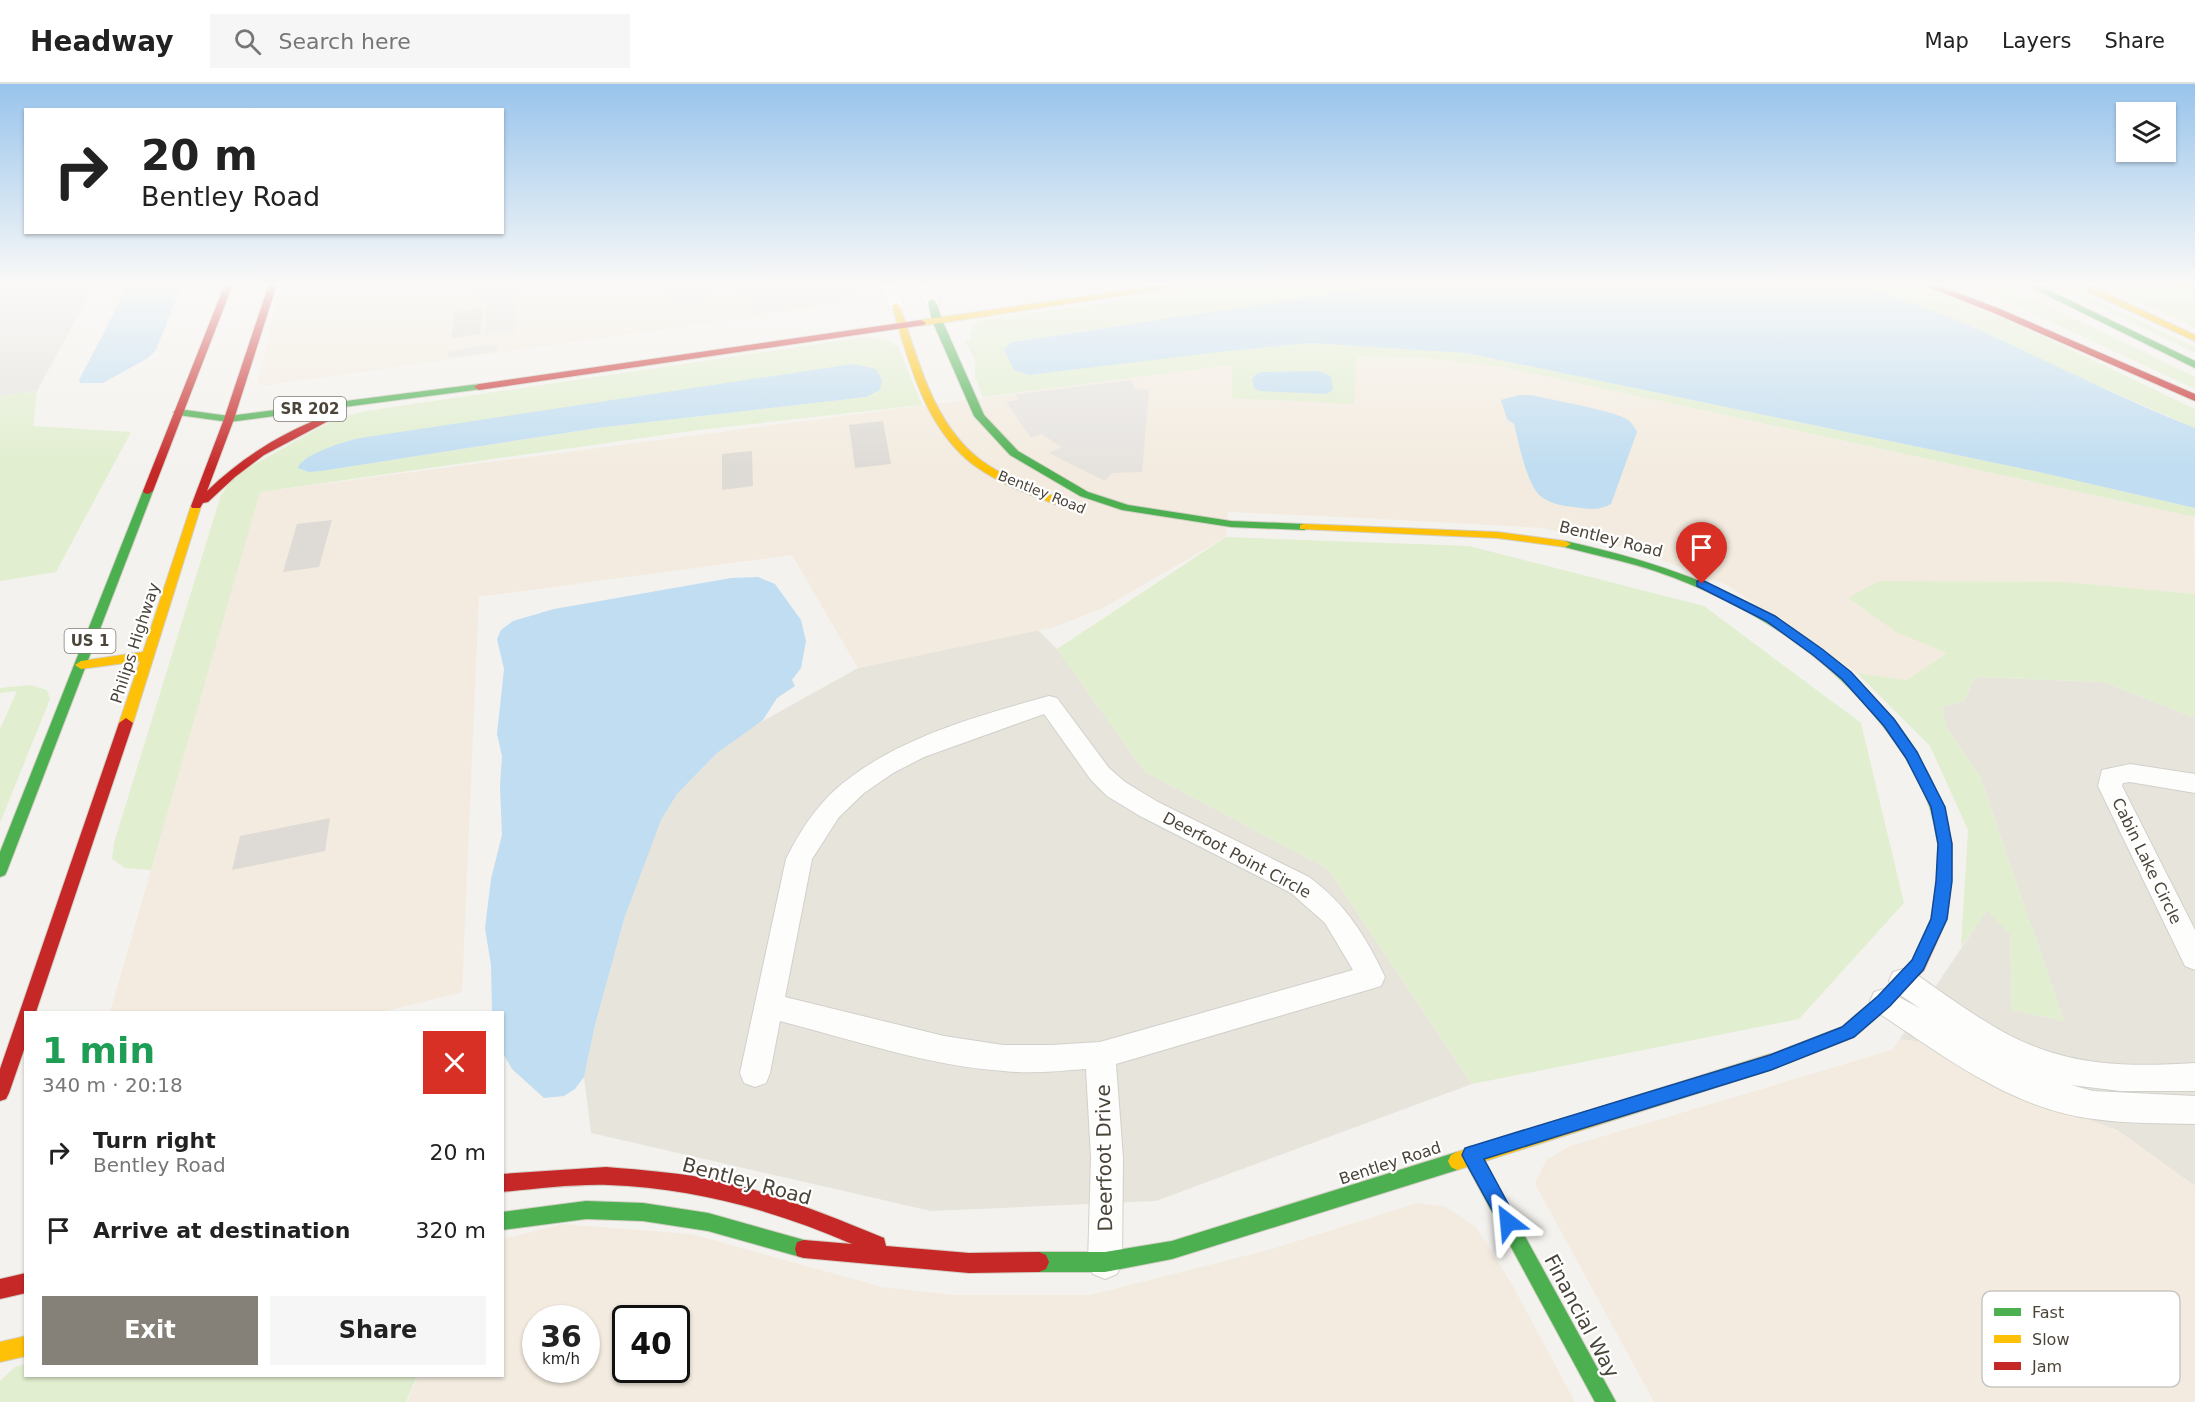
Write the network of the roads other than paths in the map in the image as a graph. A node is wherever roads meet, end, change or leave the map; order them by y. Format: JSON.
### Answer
{"nodes":[{"id":1,"x":204,"y":346,"type":"edge"},
{"id":2,"x":253,"y":346,"type":"edge"},
{"id":3,"x":763,"y":346,"type":"edge"},
{"id":4,"x":910,"y":346,"type":"edge"},
{"id":5,"x":948,"y":346,"type":"edge"},
{"id":6,"x":2078,"y":346,"type":"edge"},
{"id":7,"x":2083,"y":346,"type":"edge"},
{"id":8,"x":2155,"y":346,"type":"edge"},
{"id":9,"x":2123,"y":365,"type":"junction"},
{"id":10,"x":2195,"y":365,"type":"edge"},
{"id":11,"x":2195,"y":398,"type":"edge"},
{"id":12,"x":254,"y":399,"type":"dead end"},
{"id":13,"x":392,"y":400,"type":"junction"},
{"id":14,"x":234,"y":402,"type":"junction"},
{"id":15,"x":178,"y":412,"type":"junction"},
{"id":16,"x":229,"y":419,"type":"junction"},
{"id":17,"x":1071,"y":506,"type":"dead end"},
{"id":18,"x":195,"y":510,"type":"junction"},
{"id":19,"x":1092,"y":512,"type":"dead end"},
{"id":20,"x":1231,"y":524,"type":"junction"},
{"id":21,"x":149,"y":655,"type":"junction"},
{"id":22,"x":81,"y":665,"type":"junction"},
{"id":23,"x":2195,"y":784,"type":"edge"},
{"id":24,"x":0,"y":871,"type":"edge"},
{"id":25,"x":2195,"y":958,"type":"edge"},
{"id":26,"x":1894,"y":991,"type":"junction"},
{"id":27,"x":769,"y":1005,"type":"junction"},
{"id":28,"x":28,"y":1011,"type":"edge"},
{"id":29,"x":24,"y":1024,"type":"edge"},
{"id":30,"x":1100,"y":1055,"type":"junction"},
{"id":31,"x":755,"y":1073,"type":"dead end"},
{"id":32,"x":2195,"y":1077,"type":"edge"},
{"id":33,"x":0,"y":1093,"type":"edge"},
{"id":34,"x":2195,"y":1110,"type":"edge"},
{"id":35,"x":1471,"y":1155,"type":"junction"},
{"id":36,"x":504,"y":1183,"type":"edge"},
{"id":37,"x":504,"y":1221,"type":"edge"},
{"id":38,"x":903,"y":1257,"type":"junction"},
{"id":39,"x":1105,"y":1262,"type":"junction"},
{"id":40,"x":24,"y":1283,"type":"edge"},
{"id":41,"x":0,"y":1289,"type":"edge"},
{"id":42,"x":24,"y":1346,"type":"edge"},
{"id":43,"x":0,"y":1352,"type":"edge"},
{"id":44,"x":1606,"y":1402,"type":"edge"}],
"edges":[{"from":1,"to":15,"type":"main road","number":"US 1"},
{"from":2,"to":14,"type":"main road","name":"Philips Highway"},
{"from":3,"to":13,"type":"main road","number":"SR 202"},
{"from":4,"to":17,"type":"main road","name":"Bentley Road"},
{"from":5,"to":20,"type":"main road","name":"Bentley Road"},
{"from":6,"to":9,"type":"main road"},
{"from":7,"to":9,"type":"main road"},
{"from":8,"to":10,"type":"main road"},
{"from":9,"to":11,"type":"main road"},
{"from":12,"to":14,"type":"main road","number":"SR 202"},
{"from":13,"to":16,"type":"main road","number":"SR 202"},
{"from":13,"to":18,"type":"main road"},
{"from":14,"to":15,"type":"main road","number":"SR 202"},
{"from":14,"to":16,"type":"main road","name":"Philips Highway"},
{"from":15,"to":16,"type":"main road","number":"SR 202"},
{"from":15,"to":22,"type":"main road","number":"US 1"},
{"from":16,"to":18,"type":"main road","name":"Philips Highway"},
{"from":18,"to":21,"type":"main road","name":"Philips Highway"},
{"from":19,"to":20,"type":"main road","name":"Bentley Road"},
{"from":20,"to":26,"type":"main road","name":"Bentley Road"},
{"from":21,"to":22,"type":"main road"},
{"from":21,"to":28,"type":"main road","name":"Philips Highway"},
{"from":22,"to":24,"type":"main road","number":"US 1"},
{"from":23,"to":25,"type":"street","name":"Cabin Lake Circle"},
{"from":26,"to":32,"type":"street"},
{"from":26,"to":34,"type":"street"},
{"from":26,"to":35,"type":"main road","name":"Bentley Road"},
{"from":27,"to":30,"type":"street","name":"Deerfoot Point Circle"},
{"from":27,"to":30,"type":"street","name":"Deerfoot Point Circle"},
{"from":27,"to":31,"type":"street","name":"Deerfoot Point Circle"},
{"from":29,"to":33,"type":"main road"},
{"from":30,"to":39,"type":"street","name":"Deerfoot Drive"},
{"from":35,"to":39,"type":"main road","name":"Bentley Road"},
{"from":35,"to":44,"type":"main road","name":"Financial Way"},
{"from":36,"to":38,"type":"main road","name":"Bentley Road"},
{"from":37,"to":38,"type":"main road","name":"Bentley Road"},
{"from":38,"to":39,"type":"main road","name":"Bentley Road"},
{"from":40,"to":41,"type":"main road"},
{"from":42,"to":43,"type":"main road"}]}
